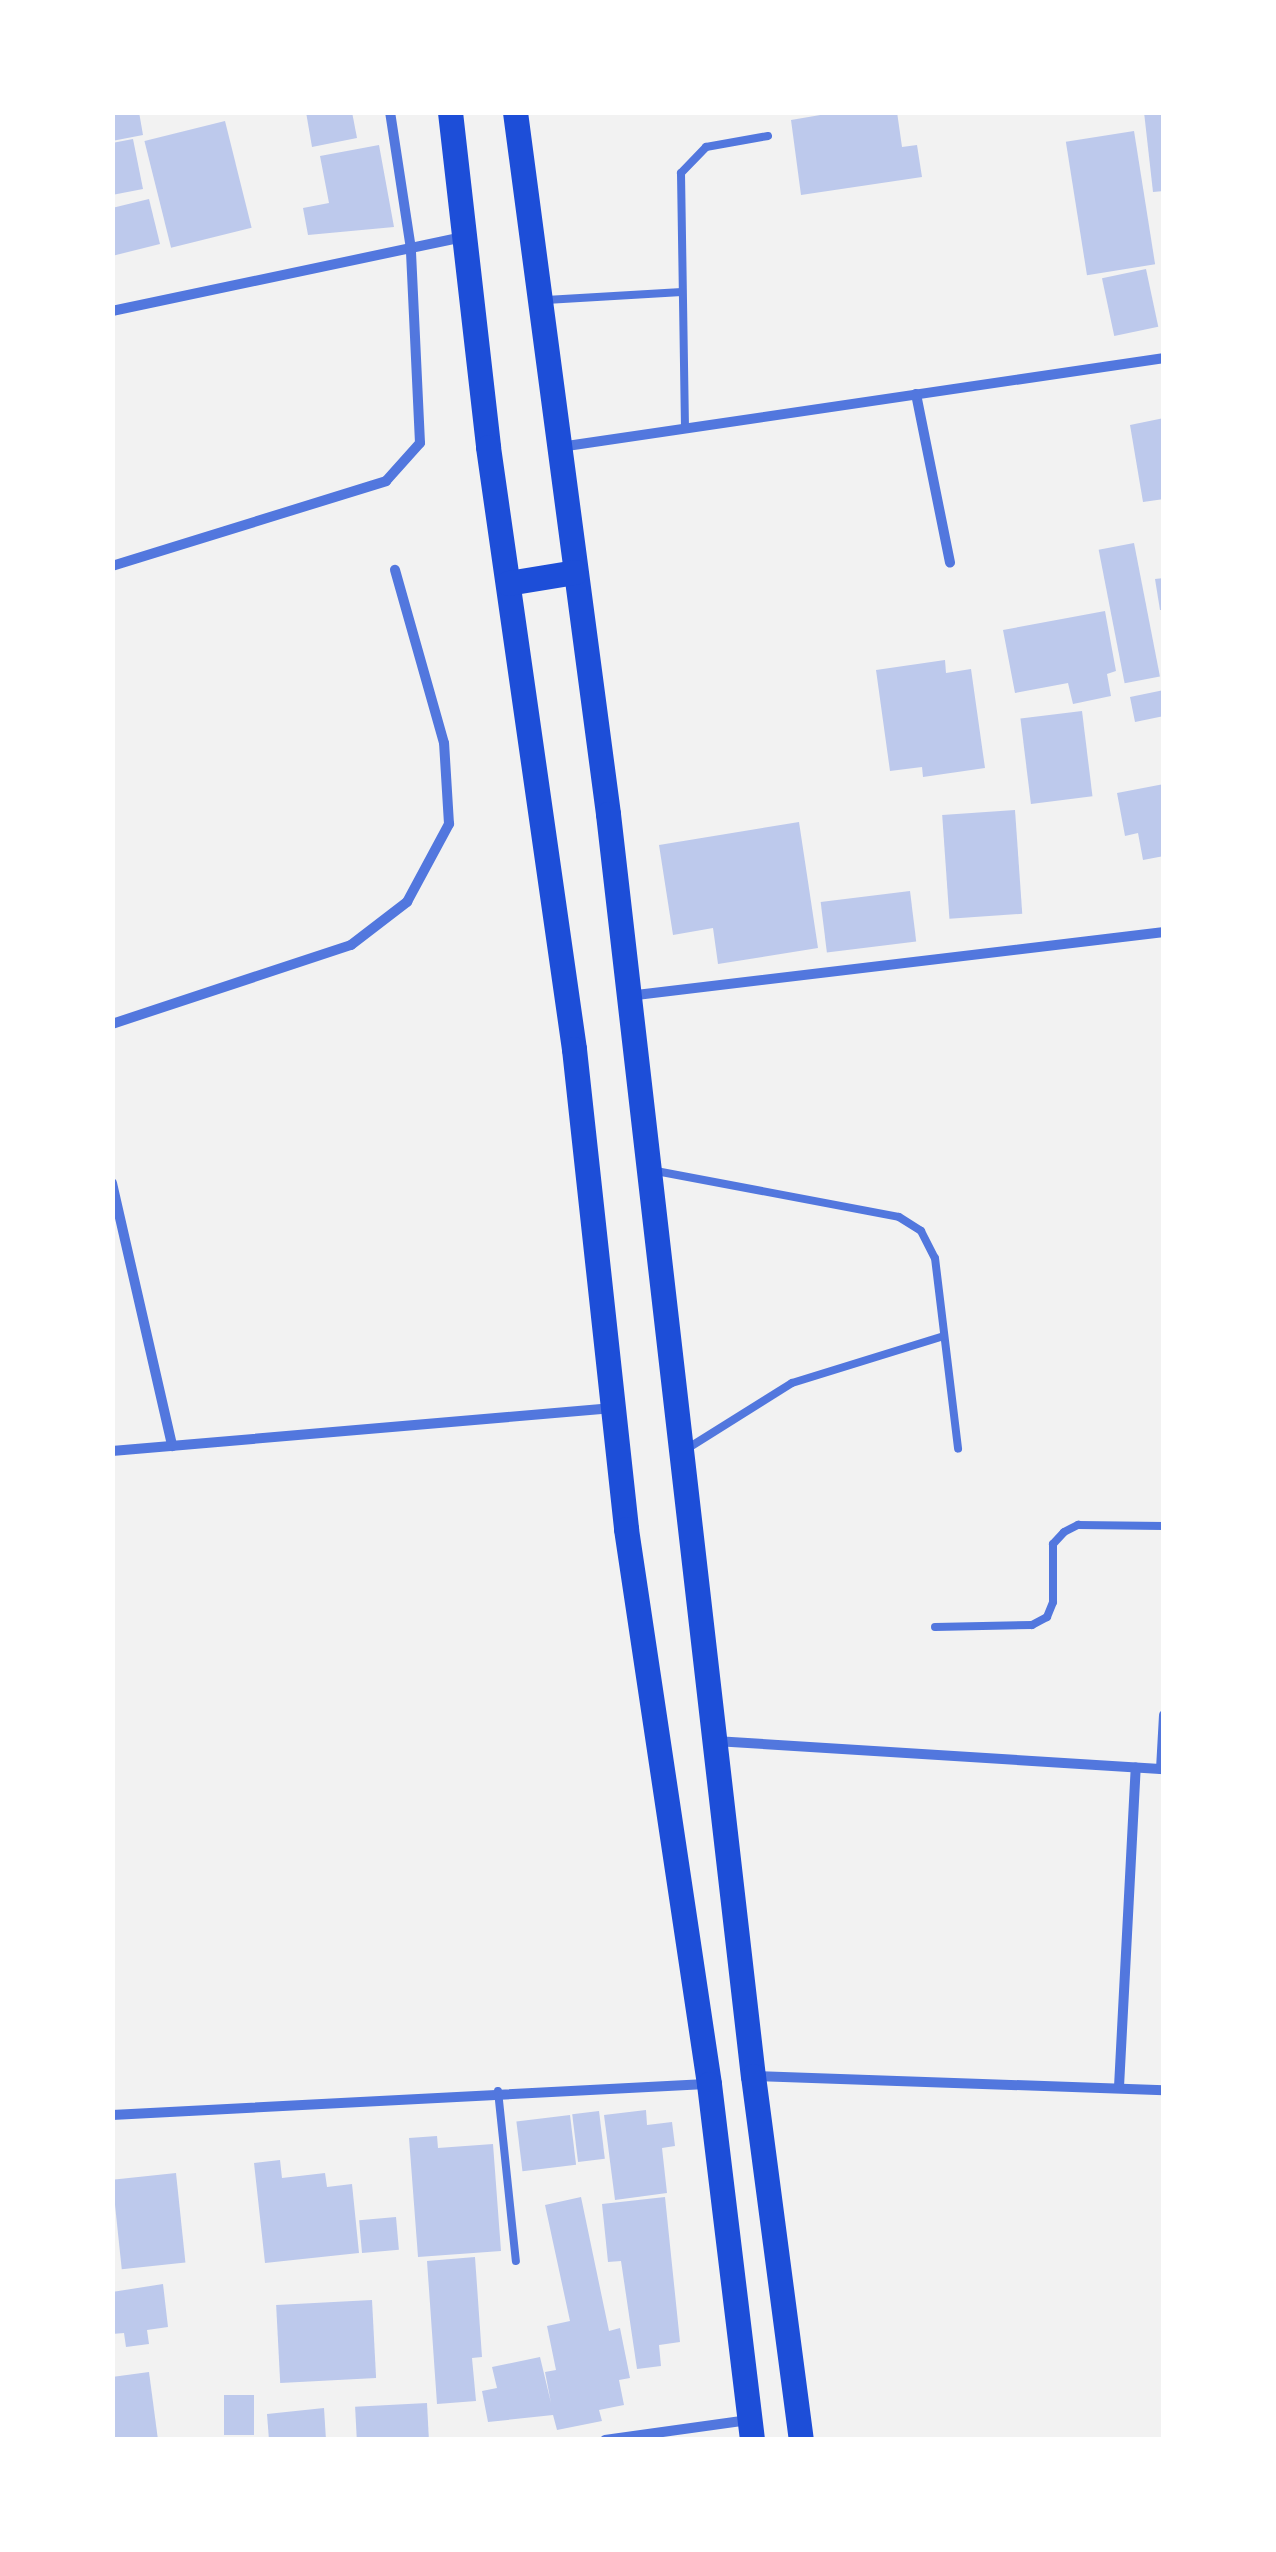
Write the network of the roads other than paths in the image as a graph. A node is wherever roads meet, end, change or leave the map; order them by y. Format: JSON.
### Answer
{"nodes":[{"id":1,"x":390,"y":112,"type":"edge"},
{"id":2,"x":450,"y":112,"type":"edge"},
{"id":3,"x":515,"y":112,"type":"edge"},
{"id":4,"x":768,"y":136,"type":"dead end"},
{"id":5,"x":467,"y":236,"type":"junction"},
{"id":6,"x":411,"y":249,"type":"junction"},
{"id":7,"x":682,"y":292,"type":"junction"},
{"id":8,"x":540,"y":301,"type":"junction"},
{"id":9,"x":112,"y":311,"type":"edge"},
{"id":10,"x":1164,"y":358,"type":"edge"},
{"id":11,"x":916,"y":394,"type":"junction"},
{"id":12,"x":686,"y":428,"type":"junction"},
{"id":13,"x":559,"y":447,"type":"junction"},
{"id":14,"x":950,"y":563,"type":"dead end"},
{"id":15,"x":112,"y":566,"type":"edge"},
{"id":16,"x":394,"y":570,"type":"dead end"},
{"id":17,"x":575,"y":572,"type":"junction"},
{"id":18,"x":508,"y":583,"type":"junction"},
{"id":19,"x":1164,"y":932,"type":"edge"},
{"id":20,"x":626,"y":996,"type":"junction"},
{"id":21,"x":112,"y":1024,"type":"edge"},
{"id":22,"x":651,"y":1170,"type":"junction"},
{"id":23,"x":112,"y":1183,"type":"edge"},
{"id":24,"x":944,"y":1336,"type":"junction"},
{"id":25,"x":612,"y":1408,"type":"junction"},
{"id":26,"x":172,"y":1446,"type":"junction"},
{"id":27,"x":958,"y":1449,"type":"dead end"},
{"id":28,"x":685,"y":1450,"type":"junction"},
{"id":29,"x":112,"y":1452,"type":"edge"},
{"id":30,"x":1164,"y":1526,"type":"edge"},
{"id":31,"x":935,"y":1627,"type":"dead end"},
{"id":32,"x":1164,"y":1716,"type":"edge"},
{"id":33,"x":714,"y":1741,"type":"junction"},
{"id":34,"x":1136,"y":1767,"type":"junction"},
{"id":35,"x":1162,"y":1769,"type":"edge"},
{"id":36,"x":753,"y":2076,"type":"junction"},
{"id":37,"x":709,"y":2084,"type":"junction"},
{"id":38,"x":1119,"y":2087,"type":"junction"},
{"id":39,"x":1164,"y":2090,"type":"edge"},
{"id":40,"x":498,"y":2092,"type":"junction"},
{"id":41,"x":112,"y":2115,"type":"edge"},
{"id":42,"x":516,"y":2261,"type":"dead end"},
{"id":43,"x":751,"y":2430,"type":"edge"},
{"id":44,"x":605,"y":2440,"type":"edge"},
{"id":45,"x":802,"y":2440,"type":"edge"}],
"edges":[{"from":1,"to":6,"type":"street"},
{"from":2,"to":5,"type":"main road"},
{"from":3,"to":8,"type":"main road"},
{"from":4,"to":7,"type":"lane"},
{"from":5,"to":6,"type":"street"},
{"from":5,"to":18,"type":"main road"},
{"from":6,"to":9,"type":"street"},
{"from":6,"to":15,"type":"street"},
{"from":7,"to":8,"type":"lane"},
{"from":7,"to":12,"type":"lane"},
{"from":8,"to":13,"type":"main road"},
{"from":10,"to":11,"type":"street"},
{"from":11,"to":12,"type":"street"},
{"from":11,"to":14,"type":"street"},
{"from":12,"to":13,"type":"street"},
{"from":13,"to":17,"type":"main road"},
{"from":16,"to":21,"type":"street"},
{"from":17,"to":18,"type":"main road"},
{"from":17,"to":20,"type":"main road"},
{"from":18,"to":25,"type":"main road"},
{"from":19,"to":20,"type":"street"},
{"from":20,"to":22,"type":"main road"},
{"from":22,"to":24,"type":"lane"},
{"from":22,"to":28,"type":"main road"},
{"from":23,"to":26,"type":"street"},
{"from":24,"to":27,"type":"lane"},
{"from":24,"to":28,"type":"lane"},
{"from":25,"to":26,"type":"street"},
{"from":25,"to":37,"type":"main road"},
{"from":26,"to":29,"type":"street"},
{"from":28,"to":33,"type":"main road"},
{"from":30,"to":31,"type":"lane"},
{"from":32,"to":35,"type":"street"},
{"from":33,"to":34,"type":"street"},
{"from":33,"to":36,"type":"main road"},
{"from":34,"to":35,"type":"street"},
{"from":34,"to":38,"type":"street"},
{"from":36,"to":38,"type":"street"},
{"from":36,"to":45,"type":"main road"},
{"from":37,"to":40,"type":"street"},
{"from":37,"to":43,"type":"main road"},
{"from":38,"to":39,"type":"street"},
{"from":40,"to":41,"type":"street"},
{"from":40,"to":42,"type":"lane"},
{"from":43,"to":44,"type":"street"}]}
